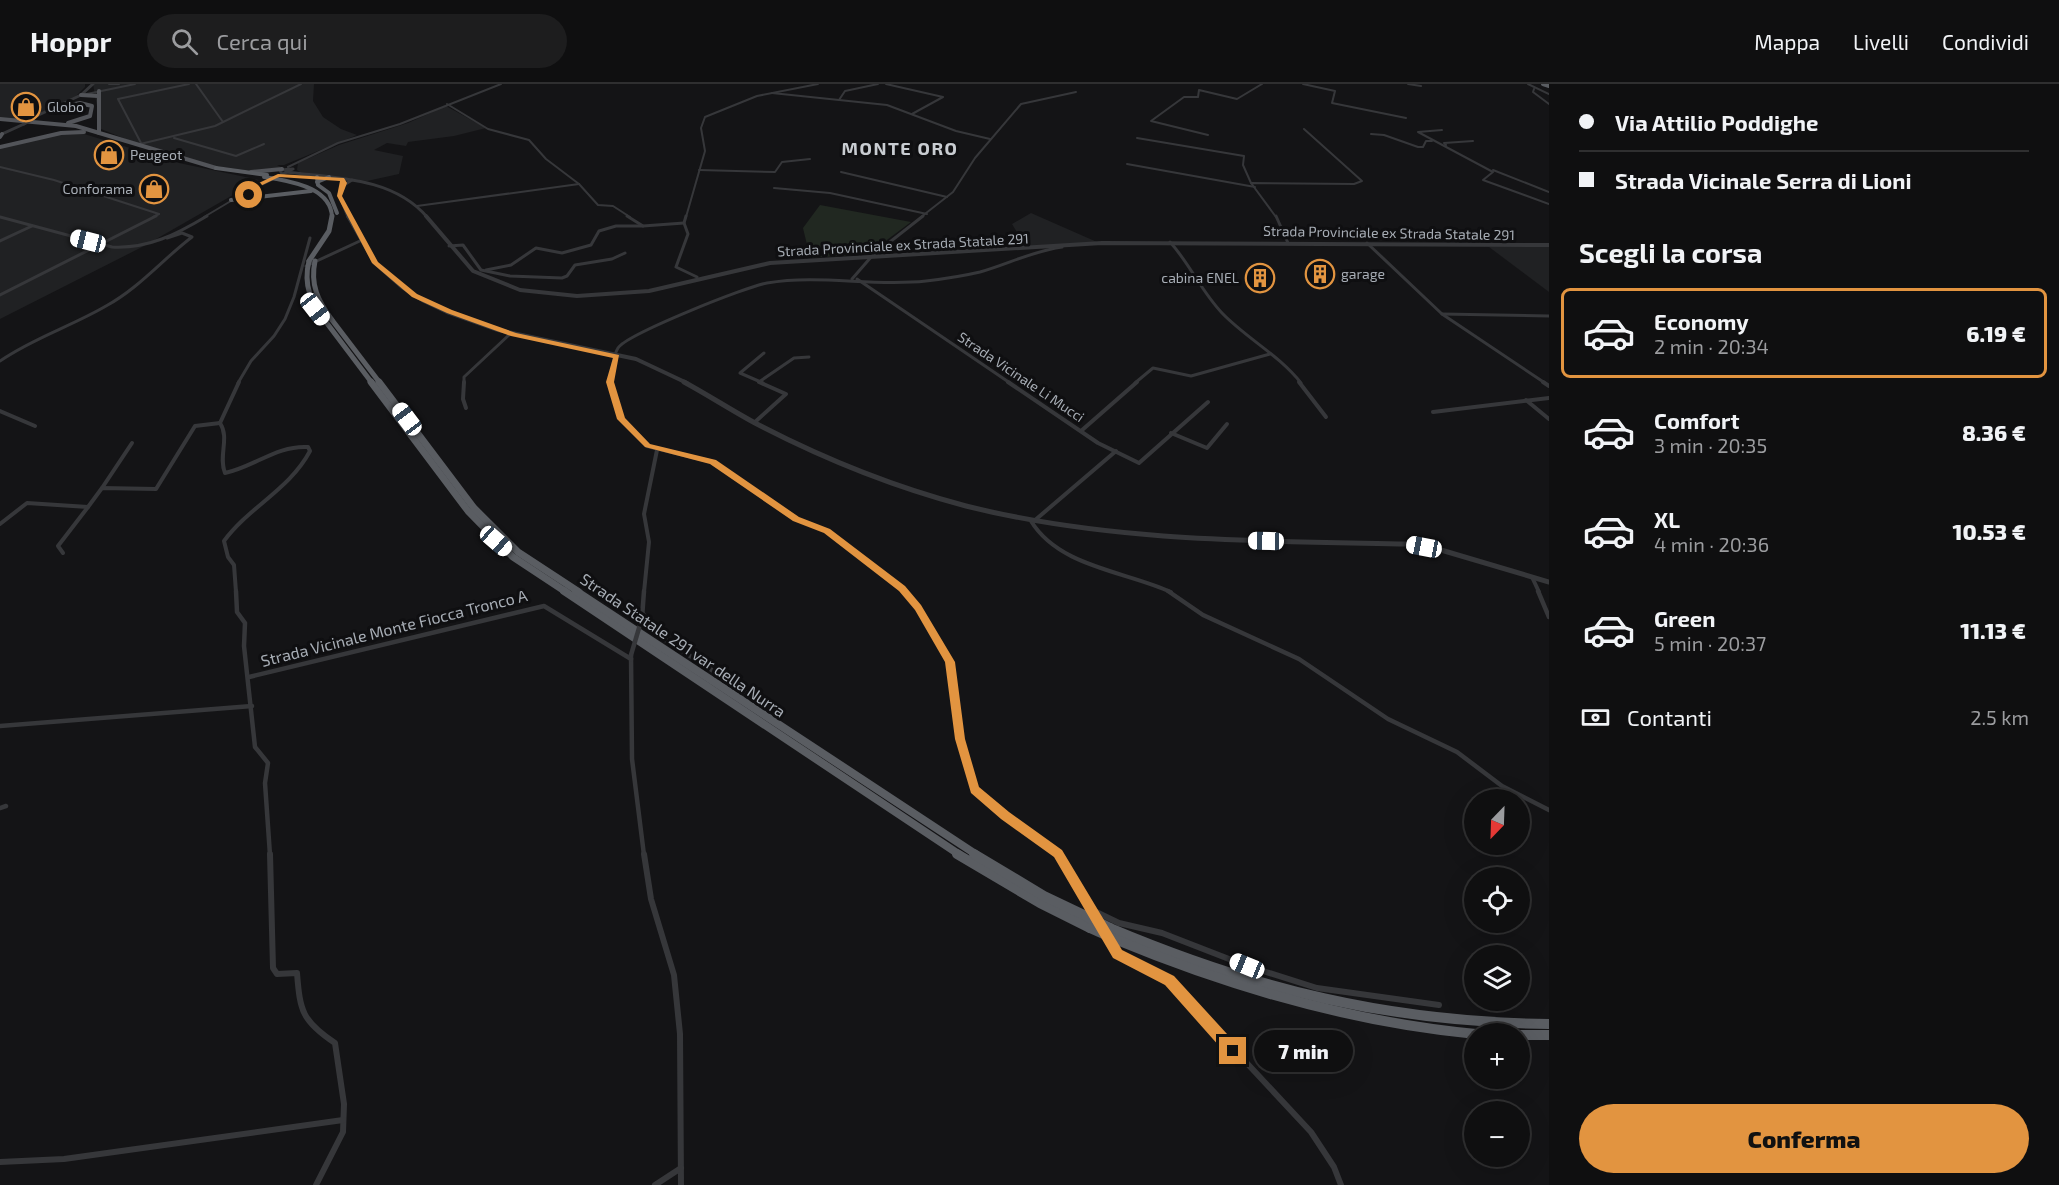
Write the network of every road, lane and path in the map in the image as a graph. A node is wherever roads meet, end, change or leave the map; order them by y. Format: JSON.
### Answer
{"nodes":[{"id":1,"x":91,"y":84,"type":"edge"},
{"id":2,"x":109,"y":84,"type":"edge"},
{"id":3,"x":122,"y":84,"type":"edge"},
{"id":4,"x":135,"y":84,"type":"edge"},
{"id":5,"x":189,"y":84,"type":"edge"},
{"id":6,"x":196,"y":84,"type":"edge"},
{"id":7,"x":301,"y":84,"type":"edge"},
{"id":8,"x":501,"y":84,"type":"edge"},
{"id":9,"x":818,"y":84,"type":"edge"},
{"id":10,"x":878,"y":84,"type":"edge"},
{"id":11,"x":886,"y":84,"type":"edge"},
{"id":12,"x":1262,"y":84,"type":"edge"},
{"id":13,"x":1303,"y":84,"type":"edge"},
{"id":14,"x":1408,"y":84,"type":"edge"},
{"id":15,"x":1528,"y":84,"type":"edge"},
{"id":16,"x":296,"y":85,"type":"edge"},
{"id":17,"x":1422,"y":86,"type":"dead end"},
{"id":18,"x":1534,"y":89,"type":"junction"},
{"id":19,"x":87,"y":91,"type":"junction"},
{"id":20,"x":99,"y":91,"type":"junction"},
{"id":21,"x":1076,"y":92,"type":"dead end"},
{"id":22,"x":768,"y":93,"type":"junction"},
{"id":23,"x":1549,"y":94,"type":"edge"},
{"id":24,"x":81,"y":95,"type":"junction"},
{"id":25,"x":98,"y":96,"type":"junction"},
{"id":26,"x":73,"y":100,"type":"junction"},
{"id":27,"x":839,"y":100,"type":"junction"},
{"id":28,"x":80,"y":103,"type":"junction"},
{"id":29,"x":447,"y":104,"type":"junction"},
{"id":30,"x":1549,"y":104,"type":"edge"},
{"id":31,"x":60,"y":107,"type":"junction"},
{"id":32,"x":912,"y":114,"type":"junction"},
{"id":33,"x":1406,"y":118,"type":"dead end"},
{"id":34,"x":0,"y":120,"type":"edge"},
{"id":35,"x":30,"y":120,"type":"junction"},
{"id":36,"x":223,"y":122,"type":"junction"},
{"id":37,"x":55,"y":123,"type":"junction"},
{"id":38,"x":48,"y":125,"type":"junction"},
{"id":39,"x":1304,"y":129,"type":"dead end"},
{"id":40,"x":1442,"y":130,"type":"dead end"},
{"id":41,"x":88,"y":132,"type":"junction"},
{"id":42,"x":99,"y":133,"type":"junction"},
{"id":43,"x":1371,"y":134,"type":"dead end"},
{"id":44,"x":1208,"y":135,"type":"dead end"},
{"id":45,"x":171,"y":137,"type":"junction"},
{"id":46,"x":1,"y":138,"type":"edge"},
{"id":47,"x":991,"y":138,"type":"junction"},
{"id":48,"x":1137,"y":138,"type":"dead end"},
{"id":49,"x":1434,"y":141,"type":"junction"},
{"id":50,"x":1473,"y":141,"type":"dead end"},
{"id":51,"x":138,"y":144,"type":"junction"},
{"id":52,"x":264,"y":144,"type":"dead end"},
{"id":53,"x":0,"y":147,"type":"edge"},
{"id":54,"x":810,"y":159,"type":"dead end"},
{"id":55,"x":1127,"y":164,"type":"dead end"},
{"id":56,"x":0,"y":166,"type":"edge"},
{"id":57,"x":288,"y":167,"type":"junction"},
{"id":58,"x":214,"y":168,"type":"junction"},
{"id":59,"x":293,"y":169,"type":"junction"},
{"id":60,"x":699,"y":170,"type":"junction"},
{"id":61,"x":841,"y":172,"type":"dead end"},
{"id":62,"x":277,"y":175,"type":"junction"},
{"id":63,"x":294,"y":175,"type":"junction"},
{"id":64,"x":302,"y":176,"type":"junction"},
{"id":65,"x":329,"y":177,"type":"joint"},
{"id":66,"x":339,"y":178,"type":"junction"},
{"id":67,"x":317,"y":179,"type":"junction"},
{"id":68,"x":352,"y":180,"type":"junction"},
{"id":69,"x":288,"y":181,"type":"junction"},
{"id":70,"x":369,"y":183,"type":"junction"},
{"id":71,"x":1251,"y":183,"type":"junction"},
{"id":72,"x":579,"y":184,"type":"junction"},
{"id":73,"x":345,"y":186,"type":"junction"},
{"id":74,"x":1255,"y":187,"type":"junction"},
{"id":75,"x":252,"y":188,"type":"junction"},
{"id":76,"x":774,"y":188,"type":"dead end"},
{"id":77,"x":246,"y":192,"type":"junction"},
{"id":78,"x":315,"y":192,"type":"junction"},
{"id":79,"x":1549,"y":192,"type":"edge"},
{"id":80,"x":286,"y":193,"type":"junction"},
{"id":81,"x":251,"y":196,"type":"junction"},
{"id":82,"x":258,"y":196,"type":"junction"},
{"id":83,"x":946,"y":197,"type":"junction"},
{"id":84,"x":330,"y":198,"type":"junction"},
{"id":85,"x":231,"y":200,"type":"junction"},
{"id":86,"x":1549,"y":204,"type":"edge"},
{"id":87,"x":417,"y":206,"type":"junction"},
{"id":88,"x":927,"y":214,"type":"junction"},
{"id":89,"x":0,"y":217,"type":"edge"},
{"id":90,"x":684,"y":223,"type":"junction"},
{"id":91,"x":32,"y":226,"type":"junction"},
{"id":92,"x":642,"y":226,"type":"junction"},
{"id":93,"x":310,"y":238,"type":"dead end"},
{"id":94,"x":161,"y":239,"type":"junction"},
{"id":95,"x":362,"y":240,"type":"junction"},
{"id":96,"x":0,"y":241,"type":"edge"},
{"id":97,"x":1170,"y":242,"type":"junction"},
{"id":98,"x":1288,"y":243,"type":"junction"},
{"id":99,"x":1367,"y":243,"type":"junction"},
{"id":100,"x":101,"y":244,"type":"junction"},
{"id":101,"x":1081,"y":244,"type":"junction"},
{"id":102,"x":1549,"y":245,"type":"edge"},
{"id":103,"x":449,"y":246,"type":"junction"},
{"id":104,"x":625,"y":253,"type":"dead end"},
{"id":105,"x":872,"y":256,"type":"junction"},
{"id":106,"x":312,"y":261,"type":"junction"},
{"id":107,"x":301,"y":269,"type":"junction"},
{"id":108,"x":480,"y":270,"type":"junction"},
{"id":109,"x":697,"y":278,"type":"junction"},
{"id":110,"x":854,"y":279,"type":"junction"},
{"id":111,"x":0,"y":295,"type":"edge"},
{"id":112,"x":1442,"y":314,"type":"junction"},
{"id":113,"x":1549,"y":316,"type":"edge"},
{"id":114,"x":510,"y":334,"type":"junction"},
{"id":115,"x":764,"y":353,"type":"dead end"},
{"id":116,"x":1270,"y":354,"type":"junction"},
{"id":117,"x":617,"y":356,"type":"junction"},
{"id":118,"x":809,"y":357,"type":"dead end"},
{"id":119,"x":0,"y":361,"type":"edge"},
{"id":120,"x":759,"y":382,"type":"junction"},
{"id":121,"x":1549,"y":386,"type":"edge"},
{"id":122,"x":1549,"y":398,"type":"edge"},
{"id":123,"x":1526,"y":400,"type":"junction"},
{"id":124,"x":1208,"y":402,"type":"dead end"},
{"id":125,"x":466,"y":408,"type":"dead end"},
{"id":126,"x":0,"y":411,"type":"edge"},
{"id":127,"x":1433,"y":412,"type":"dead end"},
{"id":128,"x":1326,"y":417,"type":"dead end"},
{"id":129,"x":1549,"y":419,"type":"edge"},
{"id":130,"x":755,"y":422,"type":"junction"},
{"id":131,"x":220,"y":423,"type":"junction"},
{"id":132,"x":1227,"y":424,"type":"dead end"},
{"id":133,"x":35,"y":426,"type":"dead end"},
{"id":134,"x":1081,"y":431,"type":"junction"},
{"id":135,"x":1171,"y":433,"type":"junction"},
{"id":136,"x":132,"y":443,"type":"dead end"},
{"id":137,"x":657,"y":450,"type":"junction"},
{"id":138,"x":1116,"y":451,"type":"junction"},
{"id":139,"x":102,"y":488,"type":"junction"},
{"id":140,"x":88,"y":507,"type":"junction"},
{"id":141,"x":1033,"y":521,"type":"junction"},
{"id":142,"x":0,"y":524,"type":"edge"},
{"id":143,"x":484,"y":526,"type":"junction"},
{"id":144,"x":63,"y":553,"type":"dead end"},
{"id":145,"x":1532,"y":577,"type":"junction"},
{"id":146,"x":1549,"y":582,"type":"edge"},
{"id":147,"x":642,"y":616,"type":"junction"},
{"id":148,"x":1549,"y":617,"type":"edge"},
{"id":149,"x":631,"y":657,"type":"junction"},
{"id":150,"x":249,"y":677,"type":"junction"},
{"id":151,"x":252,"y":706,"type":"junction"},
{"id":152,"x":772,"y":706,"type":"dead end"},
{"id":153,"x":0,"y":726,"type":"edge"},
{"id":154,"x":1549,"y":810,"type":"edge"},
{"id":155,"x":1089,"y":913,"type":"junction"},
{"id":156,"x":1439,"y":1005,"type":"dead end"},
{"id":157,"x":1549,"y":1024,"type":"edge"},
{"id":158,"x":1464,"y":1032,"type":"edge"},
{"id":159,"x":1530,"y":1035,"type":"edge"},
{"id":160,"x":1549,"y":1035,"type":"edge"},
{"id":161,"x":343,"y":1120,"type":"junction"},
{"id":162,"x":0,"y":1162,"type":"edge"},
{"id":163,"x":681,"y":1168,"type":"junction"},
{"id":164,"x":316,"y":1185,"type":"edge"},
{"id":165,"x":655,"y":1185,"type":"edge"},
{"id":166,"x":681,"y":1185,"type":"edge"},
{"id":167,"x":1341,"y":1185,"type":"edge"}],
"edges":[{"from":1,"to":19,"type":"street"},
{"from":2,"to":3,"type":"street"},
{"from":4,"to":20,"type":"street"},
{"from":5,"to":51,"type":"street"},
{"from":6,"to":36,"type":"street"},
{"from":7,"to":16,"type":"street"},
{"from":8,"to":29,"type":"street"},
{"from":9,"to":22,"type":"street"},
{"from":10,"to":27,"type":"street"},
{"from":11,"to":32,"type":"street"},
{"from":12,"to":44,"type":"street"},
{"from":13,"to":33,"type":"street"},
{"from":14,"to":17,"type":"street"},
{"from":15,"to":18,"type":"street"},
{"from":16,"to":36,"type":"street"},
{"from":18,"to":23,"type":"street"},
{"from":18,"to":30,"type":"street"},
{"from":19,"to":20,"type":"street"},
{"from":19,"to":24,"type":"street"},
{"from":20,"to":24,"type":"street"},
{"from":20,"to":25,"type":"main road"},
{"from":21,"to":47,"type":"street"},
{"from":22,"to":27,"type":"street"},
{"from":22,"to":60,"type":"street"},
{"from":24,"to":25,"type":"main road"},
{"from":24,"to":26,"type":"street"},
{"from":25,"to":42,"type":"main road"},
{"from":26,"to":28,"type":"main road"},
{"from":26,"to":31,"type":"street"},
{"from":26,"to":35,"type":"street"},
{"from":27,"to":32,"type":"street"},
{"from":28,"to":31,"type":"main road"},
{"from":28,"to":37,"type":"main road"},
{"from":29,"to":57,"type":"street"},
{"from":29,"to":72,"type":"street"},
{"from":31,"to":35,"type":"street"},
{"from":32,"to":47,"type":"street"},
{"from":34,"to":37,"type":"main road","name":"Strada Statale 291 var della Nurra"},
{"from":34,"to":38,"type":"main road","name":"Strada Statale 291 var della Nurra"},
{"from":35,"to":46,"type":"street","bridge":true},
{"from":36,"to":45,"type":"street"},
{"from":37,"to":42,"type":"main road","name":"Strada Statale 291 var della Nurra"},
{"from":38,"to":41,"type":"main road","name":"Strada Statale 291 var della Nurra"},
{"from":38,"to":46,"type":"main road"},
{"from":39,"to":71,"type":"street"},
{"from":40,"to":49,"type":"street"},
{"from":41,"to":53,"type":"main road"},
{"from":41,"to":58,"type":"main road","name":"Strada Statale 291 var della Nurra"},
{"from":42,"to":51,"type":"main road","name":"Strada Statale 291 var della Nurra"},
{"from":43,"to":49,"type":"street"},
{"from":45,"to":51,"type":"street"},
{"from":45,"to":52,"type":"street"},
{"from":47,"to":83,"type":"street"},
{"from":48,"to":71,"type":"street"},
{"from":49,"to":86,"type":"street"},
{"from":50,"to":79,"type":"street"},
{"from":51,"to":58,"type":"main road","name":"Strada Statale 291 var della Nurra"},
{"from":54,"to":60,"type":"street"},
{"from":55,"to":74,"type":"street"},
{"from":56,"to":100,"type":"street"},
{"from":57,"to":59,"type":"street"},
{"from":57,"to":62,"type":"street"},
{"from":58,"to":62,"type":"highway","name":"Strada Statale 291 var della Nurra"},
{"from":58,"to":62,"type":"main road"},
{"from":59,"to":62,"type":"street"},
{"from":59,"to":64,"type":"street"},
{"from":60,"to":90,"type":"street"},
{"from":61,"to":83,"type":"street"},
{"from":62,"to":63,"type":"street"},
{"from":62,"to":63,"type":"street"},
{"from":62,"to":69,"type":"highway","name":"Strada Statale 291 var della Nurra"},
{"from":62,"to":75,"type":"street"},
{"from":62,"to":84,"type":"highway","name":"Strada Statale 291 var della Nurra"},
{"from":63,"to":64,"type":"street"},
{"from":64,"to":67,"type":"street"},
{"from":65,"to":66,"type":"street","name":"Strada Provinciale ex Strada Statale 291"},
{"from":65,"to":67,"type":"highway"},
{"from":66,"to":68,"type":"street","name":"Strada Provinciale ex Strada Statale 291"},
{"from":66,"to":73,"type":"street"},
{"from":67,"to":84,"type":"highway"},
{"from":68,"to":70,"type":"street","name":"Strada Provinciale ex Strada Statale 291"},
{"from":68,"to":73,"type":"street"},
{"from":69,"to":78,"type":"highway","name":"Strada Statale 291 var della Nurra"},
{"from":69,"to":80,"type":"highway"},
{"from":70,"to":73,"type":"street"},
{"from":70,"to":87,"type":"street","name":"Strada Provinciale ex Strada Statale 291"},
{"from":71,"to":74,"type":"street"},
{"from":72,"to":87,"type":"street"},
{"from":72,"to":92,"type":"street"},
{"from":73,"to":95,"type":"street"},
{"from":74,"to":98,"type":"street"},
{"from":75,"to":77,"type":"street"},
{"from":75,"to":82,"type":"highway"},
{"from":76,"to":88,"type":"street"},
{"from":77,"to":81,"type":"highway"},
{"from":77,"to":85,"type":"street"},
{"from":78,"to":80,"type":"highway"},
{"from":78,"to":106,"type":"highway","name":"Strada Statale 291 var della Nurra"},
{"from":80,"to":82,"type":"highway"},
{"from":81,"to":82,"type":"highway"},
{"from":81,"to":85,"type":"highway"},
{"from":83,"to":88,"type":"street"},
{"from":84,"to":106,"type":"highway","name":"Strada Statale 291 var della Nurra"},
{"from":85,"to":94,"type":"street"},
{"from":87,"to":103,"type":"street","name":"Strada Provinciale ex Strada Statale 291"},
{"from":88,"to":105,"type":"street"},
{"from":89,"to":91,"type":"street"},
{"from":90,"to":92,"type":"street"},
{"from":90,"to":109,"type":"street"},
{"from":91,"to":96,"type":"street"},
{"from":91,"to":100,"type":"street"},
{"from":92,"to":108,"type":"street"},
{"from":93,"to":107,"type":"street"},
{"from":94,"to":100,"type":"street"},
{"from":94,"to":119,"type":"street"},
{"from":95,"to":107,"type":"street"},
{"from":95,"to":114,"type":"street"},
{"from":97,"to":98,"type":"street","name":"Strada Provinciale ex Strada Statale 291"},
{"from":97,"to":101,"type":"street","name":"Strada Provinciale ex Strada Statale 291"},
{"from":97,"to":116,"type":"street"},
{"from":98,"to":99,"type":"street","name":"Strada Provinciale ex Strada Statale 291"},
{"from":99,"to":102,"type":"street","name":"Strada Provinciale ex Strada Statale 291"},
{"from":99,"to":112,"type":"street"},
{"from":100,"to":111,"type":"street"},
{"from":101,"to":105,"type":"street","name":"Strada Provinciale ex Strada Statale 291"},
{"from":101,"to":110,"type":"street"},
{"from":103,"to":108,"type":"street"},
{"from":103,"to":109,"type":"street","name":"Strada Provinciale ex Strada Statale 291"},
{"from":104,"to":108,"type":"street"},
{"from":105,"to":109,"type":"street","name":"Strada Provinciale ex Strada Statale 291"},
{"from":105,"to":110,"type":"street"},
{"from":106,"to":143,"type":"highway","name":"Strada Statale 291 var della Nurra","bridge":true},
{"from":107,"to":131,"type":"street"},
{"from":110,"to":117,"type":"street"},
{"from":110,"to":134,"type":"street","name":"Strada Vicinale Li Mucci"},
{"from":112,"to":113,"type":"street"},
{"from":112,"to":121,"type":"street"},
{"from":114,"to":117,"type":"street"},
{"from":114,"to":125,"type":"street"},
{"from":115,"to":120,"type":"street"},
{"from":116,"to":128,"type":"street"},
{"from":116,"to":134,"type":"street"},
{"from":117,"to":130,"type":"street"},
{"from":117,"to":137,"type":"street"},
{"from":118,"to":120,"type":"street"},
{"from":120,"to":130,"type":"street"},
{"from":122,"to":123,"type":"street"},
{"from":123,"to":127,"type":"street"},
{"from":123,"to":129,"type":"street"},
{"from":124,"to":135,"type":"street","name":"Strada Vicinale Li Mucci"},
{"from":126,"to":133,"type":"street"},
{"from":130,"to":141,"type":"street"},
{"from":131,"to":139,"type":"street"},
{"from":131,"to":150,"type":"street"},
{"from":132,"to":135,"type":"street"},
{"from":134,"to":138,"type":"street","name":"Strada Vicinale Li Mucci"},
{"from":135,"to":138,"type":"street","name":"Strada Vicinale Li Mucci"},
{"from":136,"to":139,"type":"street"},
{"from":137,"to":147,"type":"street"},
{"from":137,"to":155,"type":"street"},
{"from":138,"to":141,"type":"street"},
{"from":139,"to":140,"type":"street"},
{"from":140,"to":142,"type":"street"},
{"from":140,"to":144,"type":"street"},
{"from":141,"to":145,"type":"street"},
{"from":141,"to":154,"type":"street"},
{"from":143,"to":155,"type":"highway","name":"Strada Statale 291 var della Nurra"},
{"from":143,"to":158,"type":"highway","name":"Strada Statale 291 var della Nurra","bridge":true},
{"from":145,"to":146,"type":"street"},
{"from":145,"to":148,"type":"street"},
{"from":147,"to":149,"type":"street","bridge":true},
{"from":147,"to":152,"type":"street"},
{"from":149,"to":150,"type":"street","name":"Strada Vicinale Monte Fiocca Tronco A"},
{"from":149,"to":163,"type":"street"},
{"from":150,"to":151,"type":"street","name":"Strada Vicinale Monte Fiocca Tronco A"},
{"from":151,"to":153,"type":"street"},
{"from":151,"to":161,"type":"street","name":"Strada Vicinale Monte Fiocca Tronco A"},
{"from":155,"to":156,"type":"street"},
{"from":155,"to":157,"type":"highway","name":"Strada Statale 291 var della Nurra","bridge":true},
{"from":155,"to":167,"type":"street"},
{"from":159,"to":160,"type":"highway"},
{"from":161,"to":162,"type":"street"},
{"from":161,"to":164,"type":"street","name":"Strada Vicinale Monte Fiocca Tronco A"},
{"from":163,"to":165,"type":"street"},
{"from":163,"to":166,"type":"street"}]}
